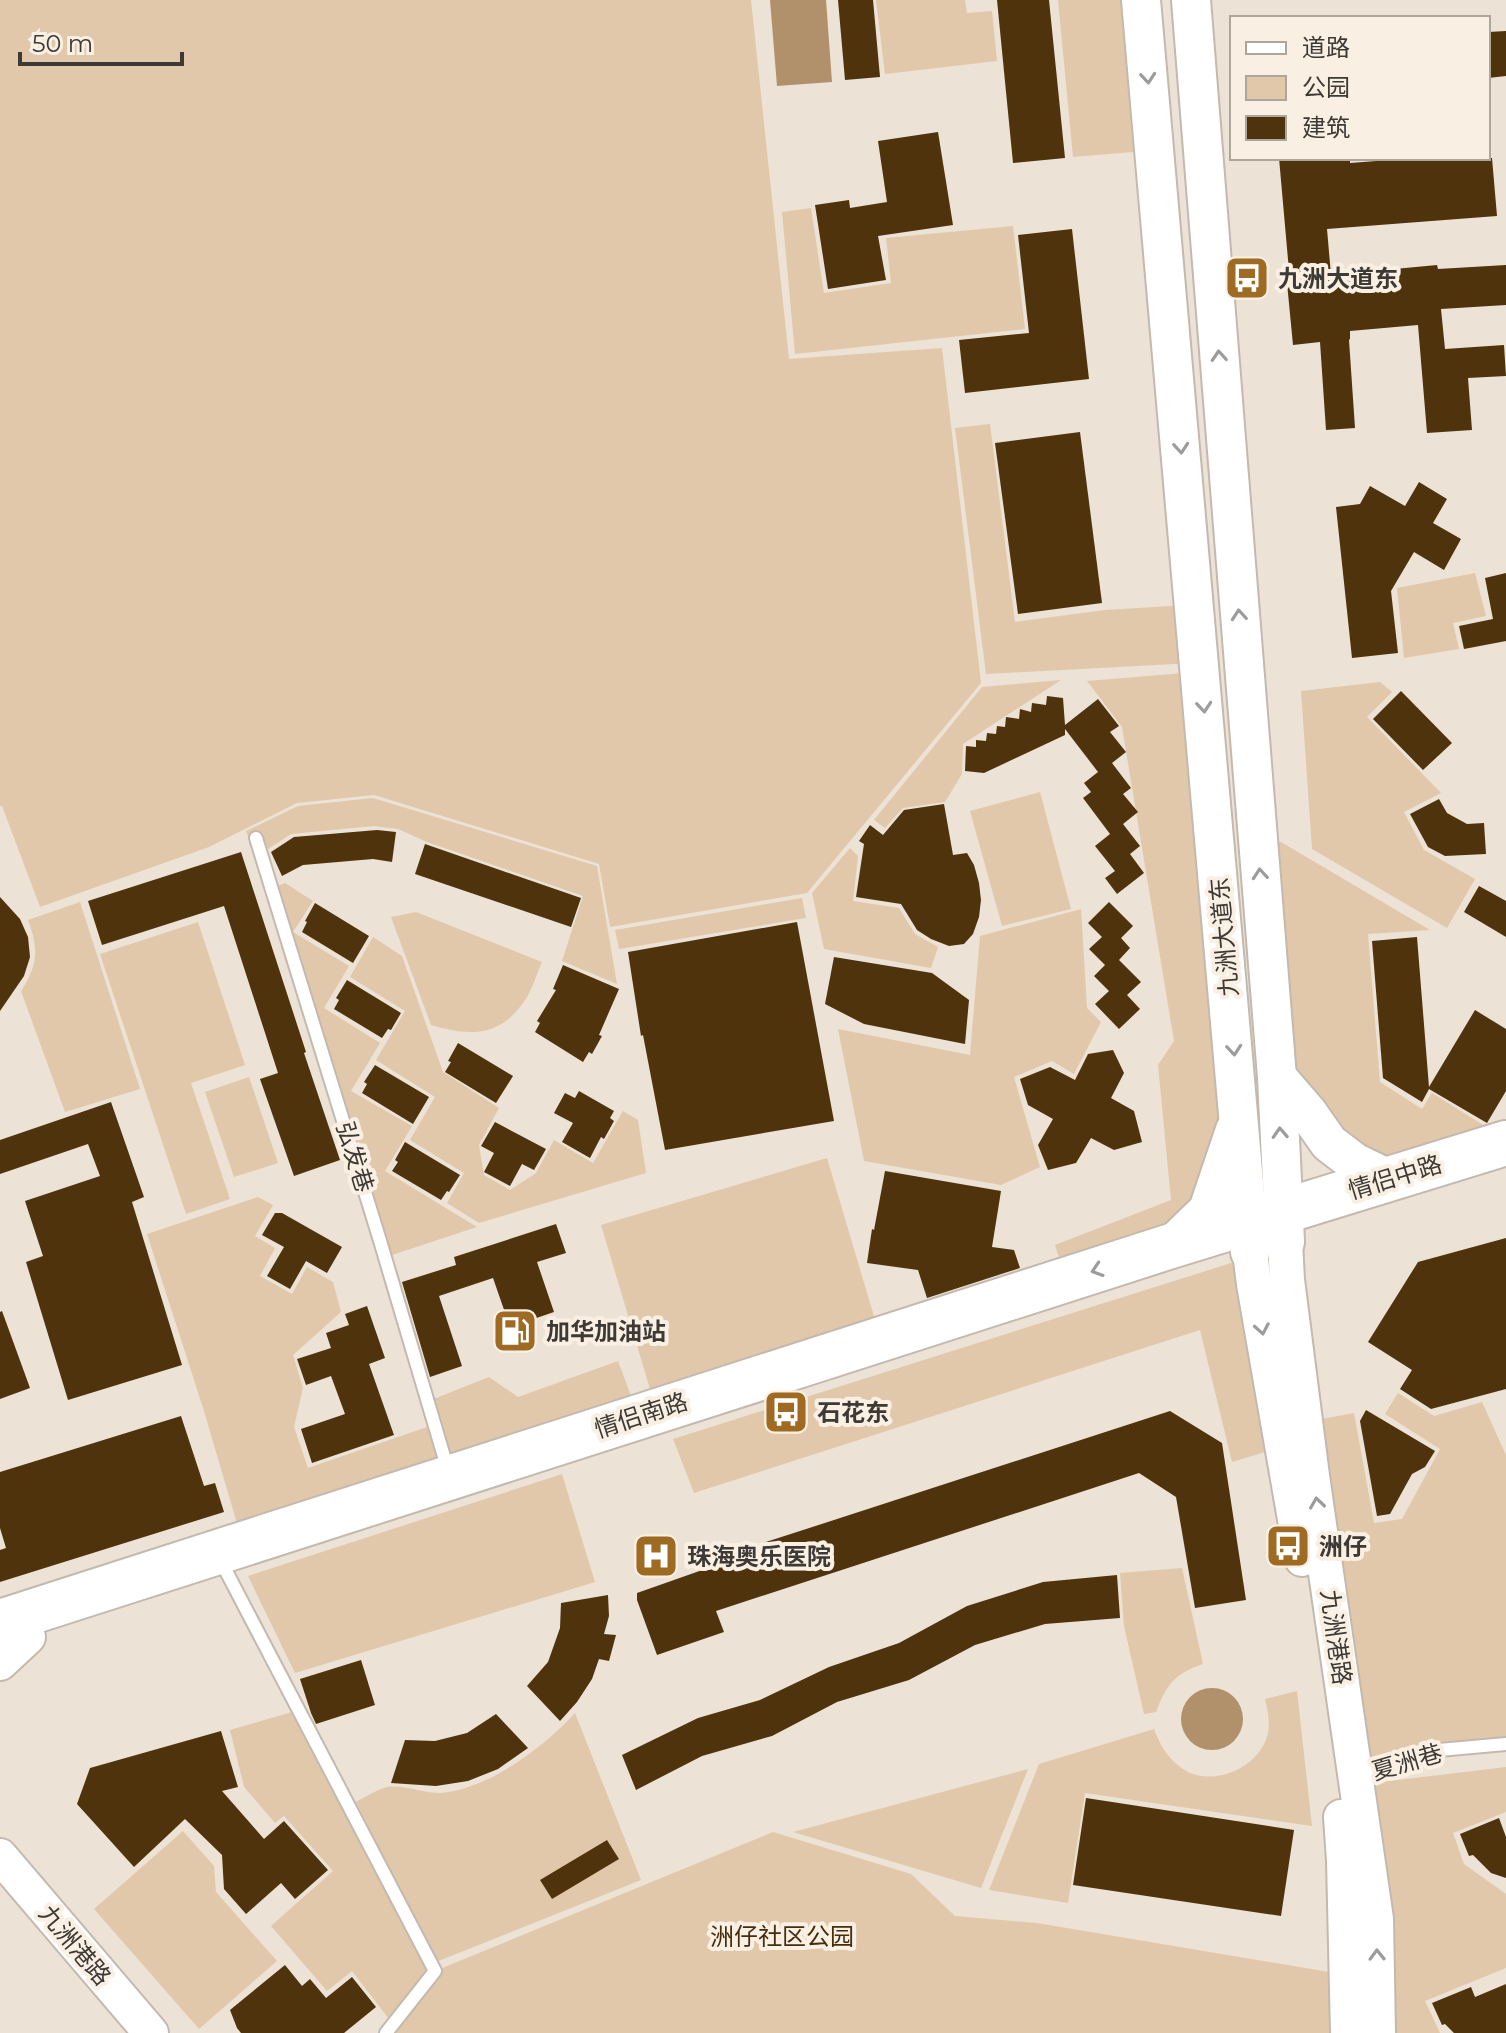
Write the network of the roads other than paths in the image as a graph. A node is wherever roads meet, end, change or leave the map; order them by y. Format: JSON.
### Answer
{"nodes":[{"id":1,"x":1141,"y":0,"type":"edge"},
{"id":2,"x":1191,"y":0,"type":"edge"},
{"id":3,"x":256,"y":838,"type":"dead end"},
{"id":4,"x":1266,"y":953,"type":"junction"},
{"id":5,"x":1226,"y":961,"type":"junction"},
{"id":6,"x":1277,"y":1077,"type":"junction"},
{"id":7,"x":1240,"y":1116,"type":"junction"},
{"id":8,"x":1506,"y":1143,"type":"edge"},
{"id":9,"x":1506,"y":1175,"type":"edge"},
{"id":10,"x":1389,"y":1179,"type":"junction"},
{"id":11,"x":1267,"y":1232,"type":"junction"},
{"id":12,"x":1171,"y":1246,"type":"junction"},
{"id":13,"x":450,"y":1477,"type":"junction"},
{"id":14,"x":226,"y":1571,"type":"junction"},
{"id":15,"x":7,"y":1642,"type":"edge"},
{"id":16,"x":1506,"y":1744,"type":"edge"},
{"id":17,"x":1357,"y":1776,"type":"junction"},
{"id":18,"x":0,"y":1856,"type":"edge"},
{"id":19,"x":0,"y":1888,"type":"edge"},
{"id":20,"x":121,"y":2033,"type":"edge"},
{"id":21,"x":151,"y":2033,"type":"edge"},
{"id":22,"x":386,"y":2033,"type":"edge"},
{"id":23,"x":1348,"y":2033,"type":"edge"},
{"id":24,"x":1378,"y":2033,"type":"edge"}],
"edges":[{"from":1,"to":5,"type":"main road","name":"九洲大道东","one_way":true},
{"from":4,"to":2,"type":"main road","name":"九洲大道东","one_way":true},
{"from":3,"to":13,"type":"lane","name":"弘发巷"},
{"from":4,"to":5,"type":"main road"},
{"from":4,"to":6,"type":"main road","name":"九洲大道东"},
{"from":5,"to":7,"type":"main road","name":"九洲大道东","one_way":true},
{"from":6,"to":10,"type":"main road"},
{"from":11,"to":6,"type":"main road","name":"九洲大道东","one_way":true},
{"from":7,"to":11,"type":"main road","name":"九洲大道东"},
{"from":7,"to":12,"type":"main road"},
{"from":8,"to":10,"type":"highway","name":"情侣中路"},
{"from":9,"to":11,"type":"highway","name":"情侣中路"},
{"from":10,"to":11,"type":"highway","name":"情侣中路"},
{"from":11,"to":12,"type":"highway","name":"情侣南路"},
{"from":11,"to":14,"type":"highway","name":"情侣南路"},
{"from":17,"to":11,"type":"street","name":"九洲港路","one_way":true},
{"from":11,"to":23,"type":"street","name":"九洲港路","one_way":true},
{"from":12,"to":13,"type":"highway","name":"情侣南路","one_way":true},
{"from":13,"to":15,"type":"highway","name":"情侣南路"},
{"from":14,"to":15,"type":"highway","name":"情侣南路"},
{"from":14,"to":22,"type":"lane"},
{"from":16,"to":17,"type":"lane","name":"夏洲巷"},
{"from":24,"to":17,"type":"street","name":"九洲港路","one_way":true},
{"from":18,"to":21,"type":"street","name":"九洲港路"},
{"from":19,"to":20,"type":"street","name":"九洲港路"}]}
